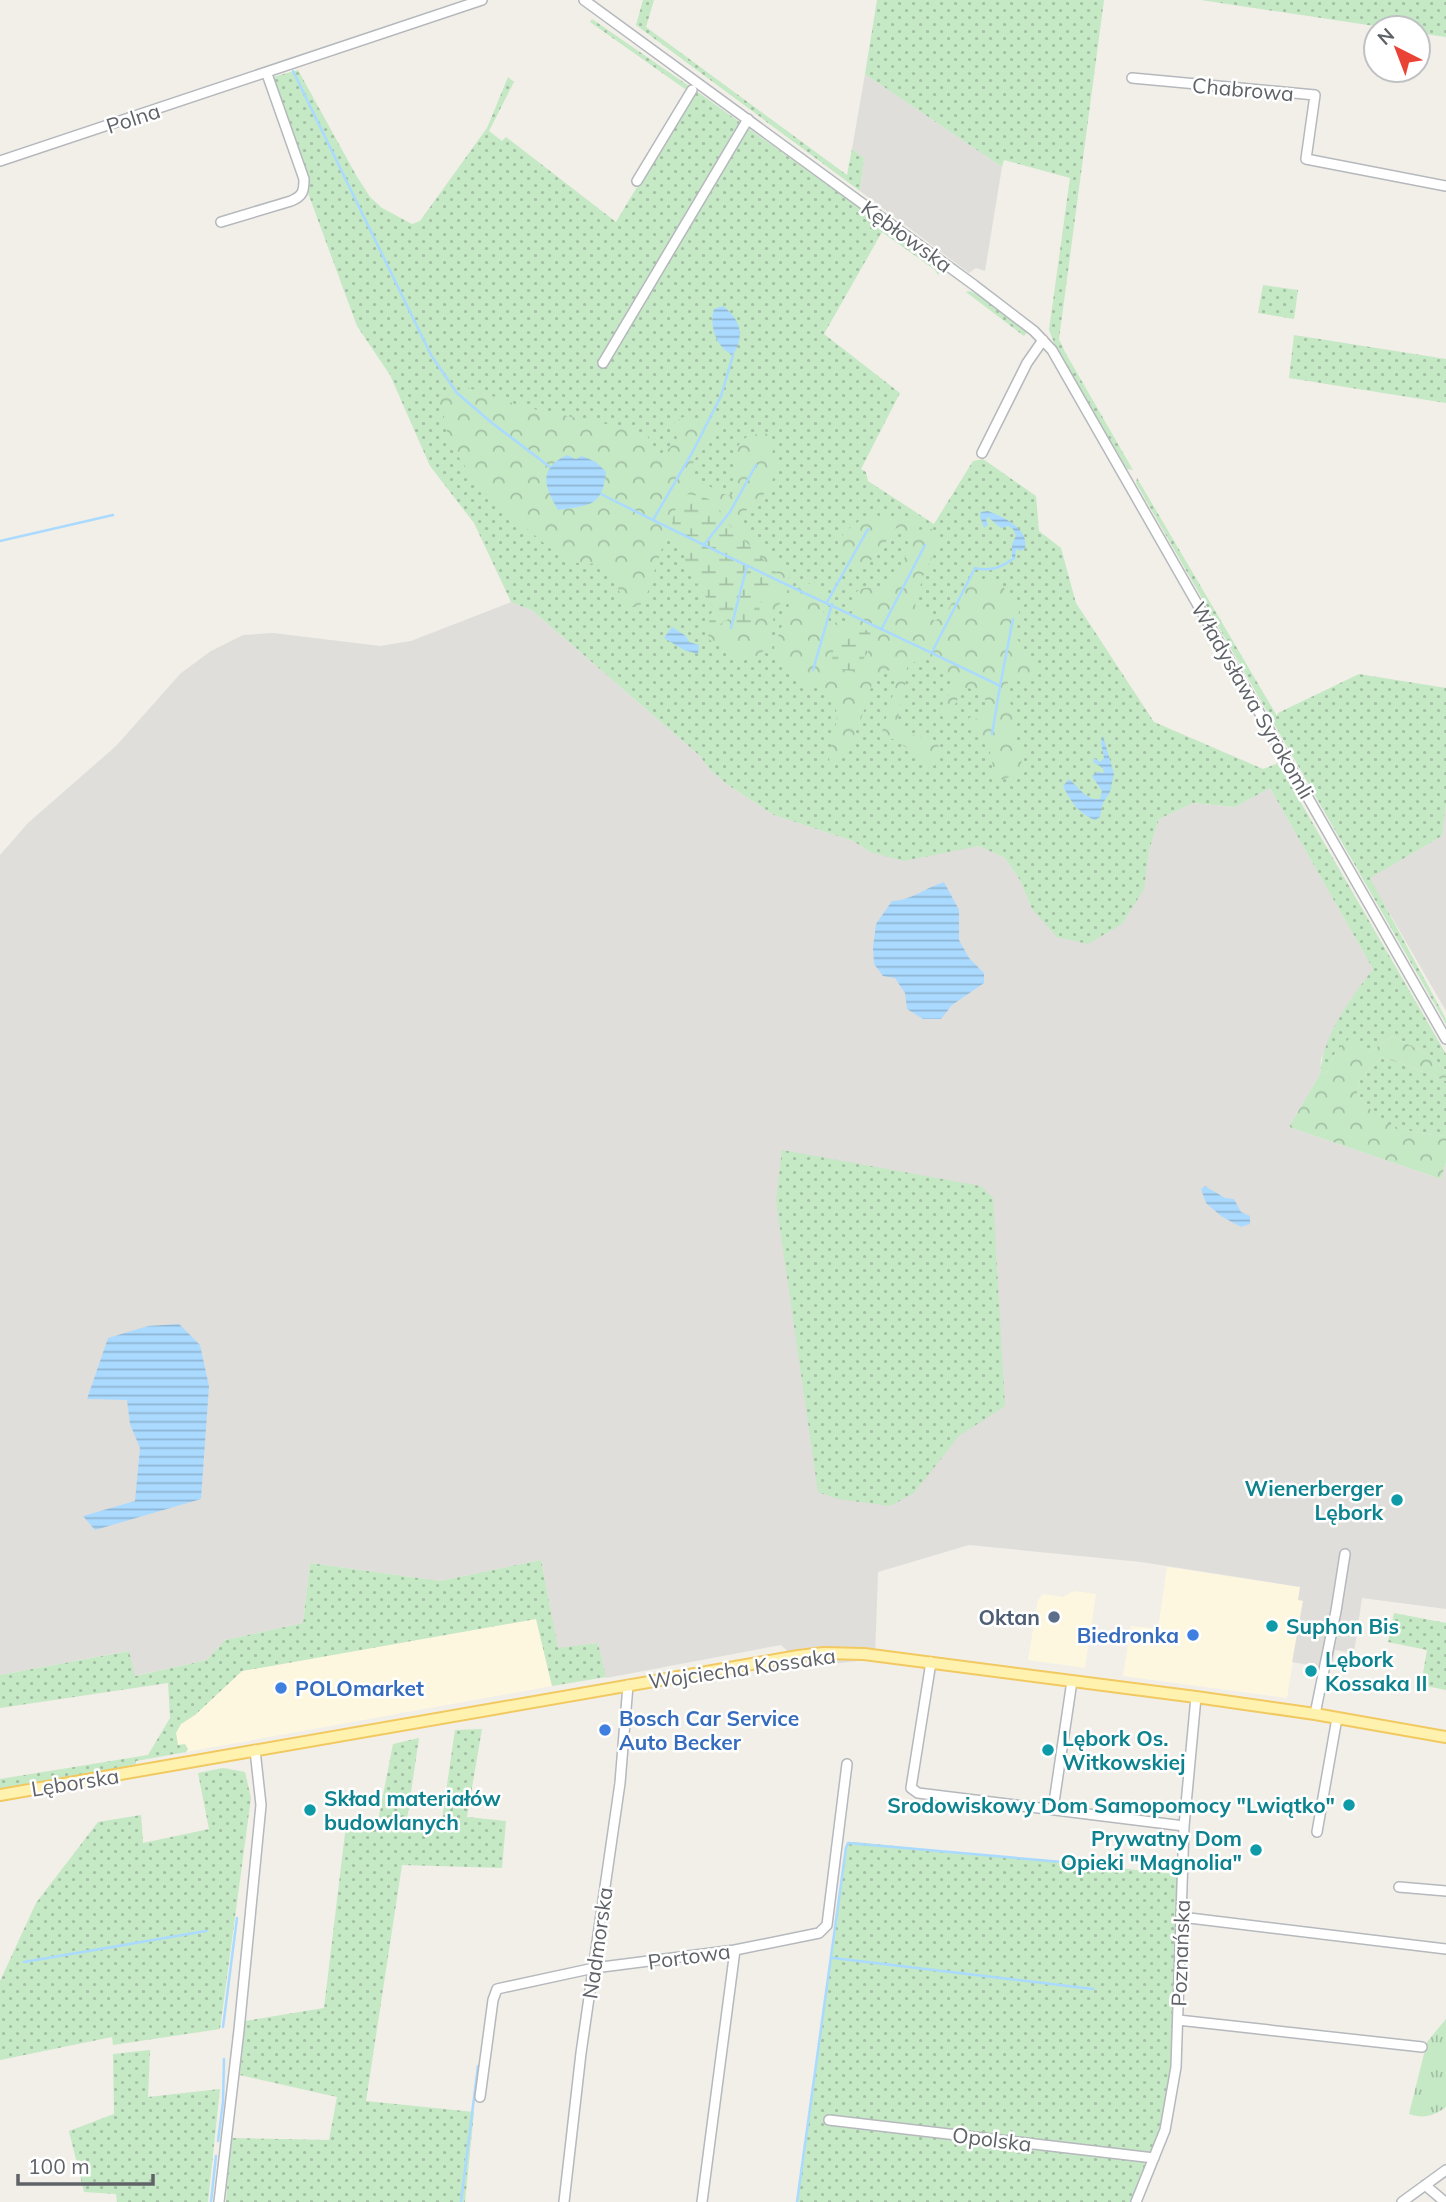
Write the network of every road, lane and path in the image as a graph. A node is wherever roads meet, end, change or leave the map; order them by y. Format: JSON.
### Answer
{"nodes":[{"id":1,"x":482,"y":0,"type":"edge"},
{"id":2,"x":584,"y":0,"type":"edge"},
{"id":3,"x":267,"y":74,"type":"junction"},
{"id":4,"x":1132,"y":78,"type":"dead end"},
{"id":5,"x":692,"y":90,"type":"dead end"},
{"id":6,"x":748,"y":119,"type":"junction"},
{"id":7,"x":0,"y":162,"type":"edge"},
{"id":8,"x":637,"y":181,"type":"dead end"},
{"id":9,"x":1446,"y":186,"type":"edge"},
{"id":10,"x":221,"y":222,"type":"dead end"},
{"id":11,"x":1043,"y":340,"type":"junction"},
{"id":12,"x":1059,"y":361,"type":"joint"},
{"id":13,"x":603,"y":363,"type":"dead end"},
{"id":14,"x":982,"y":453,"type":"dead end"},
{"id":15,"x":1446,"y":1039,"type":"edge"},
{"id":16,"x":1345,"y":1553,"type":"dead end"},
{"id":17,"x":931,"y":1662,"type":"junction"},
{"id":18,"x":1072,"y":1681,"type":"junction"},
{"id":19,"x":628,"y":1685,"type":"junction"},
{"id":20,"x":1196,"y":1697,"type":"junction"},
{"id":21,"x":1315,"y":1714,"type":"junction"},
{"id":22,"x":1337,"y":1718,"type":"junction"},
{"id":23,"x":1446,"y":1737,"type":"edge"},
{"id":24,"x":254,"y":1750,"type":"junction"},
{"id":25,"x":847,"y":1764,"type":"dead end"},
{"id":26,"x":150,"y":1770,"type":"joint"},
{"id":27,"x":0,"y":1795,"type":"edge"},
{"id":28,"x":1053,"y":1809,"type":"junction"},
{"id":29,"x":1184,"y":1826,"type":"junction"},
{"id":30,"x":1317,"y":1832,"type":"dead end"},
{"id":31,"x":1399,"y":1887,"type":"dead end"},
{"id":32,"x":1446,"y":1891,"type":"edge"},
{"id":33,"x":1181,"y":1917,"type":"junction"},
{"id":34,"x":1446,"y":1949,"type":"edge"},
{"id":35,"x":735,"y":1950,"type":"junction"},
{"id":36,"x":594,"y":1968,"type":"junction"},
{"id":37,"x":1178,"y":2020,"type":"junction"},
{"id":38,"x":1422,"y":2047,"type":"dead end"},
{"id":39,"x":480,"y":2097,"type":"dead end"},
{"id":40,"x":829,"y":2120,"type":"dead end"},
{"id":41,"x":1154,"y":2158,"type":"junction"},
{"id":42,"x":1446,"y":2170,"type":"edge"},
{"id":43,"x":1425,"y":2185,"type":"junction"},
{"id":44,"x":219,"y":2202,"type":"edge"},
{"id":45,"x":564,"y":2202,"type":"edge"},
{"id":46,"x":702,"y":2202,"type":"edge"},
{"id":47,"x":1136,"y":2202,"type":"edge"},
{"id":48,"x":1402,"y":2202,"type":"edge"},
{"id":49,"x":1445,"y":2202,"type":"edge"}],
"edges":[{"from":1,"to":3,"type":"street","name":"Polna"},
{"from":2,"to":6,"type":"street","name":"Kębłowska"},
{"from":3,"to":7,"type":"street","name":"Polna"},
{"from":3,"to":10,"type":"street"},
{"from":4,"to":9,"type":"street","name":"Chabrowa"},
{"from":5,"to":8,"type":"street"},
{"from":6,"to":11,"type":"street","name":"Kębłowska"},
{"from":6,"to":13,"type":"street"},
{"from":11,"to":12,"type":"street","name":"Kębłowska"},
{"from":11,"to":14,"type":"street"},
{"from":12,"to":15,"type":"street","name":"Władysława Syrokomli"},
{"from":16,"to":21,"type":"street"},
{"from":17,"to":18,"type":"main road","name":"Wojciecha Kossaka"},
{"from":17,"to":19,"type":"main road","name":"Wojciecha Kossaka"},
{"from":17,"to":28,"type":"street"},
{"from":18,"to":20,"type":"main road","name":"Wojciecha Kossaka"},
{"from":18,"to":28,"type":"street"},
{"from":19,"to":24,"type":"main road","name":"Wojciecha Kossaka"},
{"from":19,"to":36,"type":"street","name":"Nadmorska"},
{"from":20,"to":21,"type":"main road","name":"Wojciecha Kossaka"},
{"from":20,"to":29,"type":"street","name":"Poznańska"},
{"from":21,"to":22,"type":"main road","name":"Wojciecha Kossaka"},
{"from":22,"to":23,"type":"main road","name":"Wojciecha Kossaka"},
{"from":22,"to":30,"type":"street"},
{"from":24,"to":26,"type":"main road","name":"Wojciecha Kossaka"},
{"from":24,"to":44,"type":"street"},
{"from":25,"to":35,"type":"street","name":"Portowa"},
{"from":26,"to":27,"type":"main road","name":"Lęborska"},
{"from":28,"to":29,"type":"street"},
{"from":29,"to":33,"type":"street","name":"Poznańska"},
{"from":31,"to":32,"type":"street"},
{"from":33,"to":34,"type":"street"},
{"from":33,"to":37,"type":"street","name":"Poznańska"},
{"from":35,"to":36,"type":"street","name":"Portowa"},
{"from":35,"to":46,"type":"street"},
{"from":36,"to":39,"type":"street","name":"Portowa"},
{"from":36,"to":45,"type":"street","name":"Nadmorska"},
{"from":37,"to":38,"type":"street"},
{"from":37,"to":41,"type":"street","name":"Poznańska"},
{"from":40,"to":41,"type":"street","name":"Opolska"},
{"from":41,"to":47,"type":"street","name":"Poznańska"},
{"from":42,"to":43,"type":"street"},
{"from":43,"to":48,"type":"street"},
{"from":43,"to":49,"type":"street"}]}
